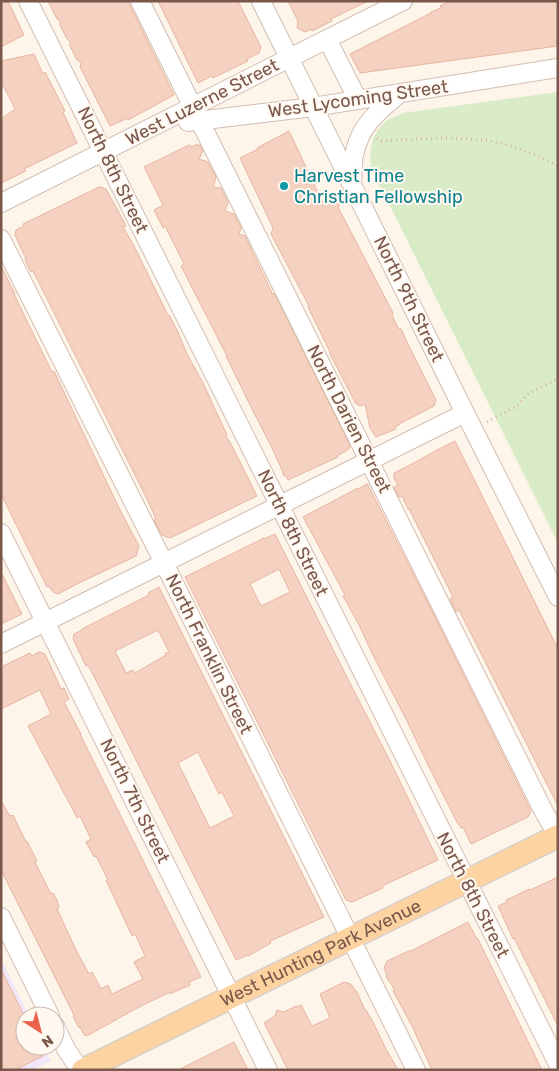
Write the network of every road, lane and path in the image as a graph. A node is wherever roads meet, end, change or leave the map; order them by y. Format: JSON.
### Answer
{"nodes":[{"id":1,"x":28,"y":1,"type":"edge"},
{"id":2,"x":140,"y":1,"type":"edge"},
{"id":3,"x":261,"y":1,"type":"edge"},
{"id":4,"x":392,"y":4,"type":"edge"},
{"id":5,"x":327,"y":40,"type":"junction"},
{"id":6,"x":290,"y":58,"type":"junction"},
{"id":7,"x":558,"y":68,"type":"edge"},
{"id":8,"x":400,"y":93,"type":"junction"},
{"id":9,"x":358,"y":100,"type":"junction"},
{"id":10,"x":313,"y":107,"type":"junction"},
{"id":11,"x":196,"y":114,"type":"junction"},
{"id":12,"x":158,"y":124,"type":"joint"},
{"id":13,"x":372,"y":136,"type":"dead end"},
{"id":14,"x":104,"y":152,"type":"junction"},
{"id":15,"x":558,"y":166,"type":"edge"},
{"id":16,"x":352,"y":183,"type":"junction"},
{"id":17,"x":1,"y":203,"type":"edge"},
{"id":18,"x":1,"y":239,"type":"edge"},
{"id":19,"x":558,"y":378,"type":"edge"},
{"id":20,"x":465,"y":413,"type":"junction"},
{"id":21,"x":487,"y":422,"type":"dead end"},
{"id":22,"x":370,"y":461,"type":"junction"},
{"id":23,"x":279,"y":506,"type":"junction"},
{"id":24,"x":1,"y":533,"type":"edge"},
{"id":25,"x":164,"y":563,"type":"junction"},
{"id":26,"x":558,"y":597,"type":"edge"},
{"id":27,"x":46,"y":622,"type":"junction"},
{"id":28,"x":1,"y":644,"type":"edge"},
{"id":29,"x":558,"y":836,"type":"edge"},
{"id":30,"x":466,"y":882,"type":"junction"},
{"id":31,"x":1,"y":917,"type":"edge"},
{"id":32,"x":351,"y":939,"type":"junction"},
{"id":33,"x":232,"y":996,"type":"junction"},
{"id":34,"x":45,"y":1006,"type":"edge"},
{"id":35,"x":65,"y":1047,"type":"edge"},
{"id":36,"x":558,"y":1064,"type":"edge"},
{"id":37,"x":82,"y":1070,"type":"edge"},
{"id":38,"x":268,"y":1070,"type":"edge"},
{"id":39,"x":416,"y":1070,"type":"edge"}],
"edges":[{"from":1,"to":14,"type":"street","name":"North 8th Street"},
{"from":2,"to":11,"type":"street","name":"North Darien Street"},
{"from":3,"to":6,"type":"street","name":"North 9th Street"},
{"from":4,"to":5,"type":"street","name":"West Luzerne Street"},
{"from":5,"to":6,"type":"street","name":"West Luzerne Street"},
{"from":5,"to":9,"type":"street"},
{"from":6,"to":10,"type":"street","name":"North 9th Street"},
{"from":6,"to":11,"type":"street","name":"West Luzerne Street"},
{"from":7,"to":8,"type":"street","name":"West Lycoming Street"},
{"from":8,"to":9,"type":"street","name":"West Lycoming Street"},
{"from":8,"to":16,"type":"street"},
{"from":9,"to":10,"type":"street","name":"West Lycoming Street"},
{"from":10,"to":11,"type":"street","name":"West Lycoming Street"},
{"from":10,"to":16,"type":"street","name":"North 9th Street"},
{"from":11,"to":12,"type":"street","name":"West Lycoming Street"},
{"from":11,"to":22,"type":"street","name":"North Darien Street"},
{"from":12,"to":14,"type":"street","name":"West Luzerne Street"},
{"from":13,"to":15,"type":"path"},
{"from":14,"to":17,"type":"street","name":"West Luzerne Street"},
{"from":14,"to":23,"type":"street","name":"North 8th Street"},
{"from":16,"to":20,"type":"street","name":"North 9th Street"},
{"from":18,"to":25,"type":"street","name":"North Franklin Street"},
{"from":19,"to":21,"type":"path"},
{"from":20,"to":22,"type":"street"},
{"from":20,"to":26,"type":"street","name":"North 9th Street"},
{"from":22,"to":23,"type":"street"},
{"from":22,"to":29,"type":"street","name":"North Darien Street"},
{"from":23,"to":25,"type":"street"},
{"from":23,"to":30,"type":"street","name":"North 8th Street"},
{"from":24,"to":27,"type":"street","name":"North 7th Street"},
{"from":25,"to":27,"type":"street"},
{"from":25,"to":32,"type":"street","name":"North Franklin Street"},
{"from":27,"to":28,"type":"street"},
{"from":27,"to":33,"type":"street","name":"North 7th Street"},
{"from":29,"to":30,"type":"main road","name":"West Hunting Park Avenue"},
{"from":30,"to":32,"type":"main road","name":"West Hunting Park Avenue"},
{"from":30,"to":36,"type":"street","name":"North 8th Street"},
{"from":31,"to":34,"type":"street"},
{"from":32,"to":33,"type":"main road","name":"West Hunting Park Avenue"},
{"from":32,"to":39,"type":"street","name":"North Franklin Street"},
{"from":33,"to":37,"type":"main road","name":"West Hunting Park Avenue"},
{"from":33,"to":38,"type":"street","name":"North 7th Street"},
{"from":35,"to":37,"type":"street"}]}
